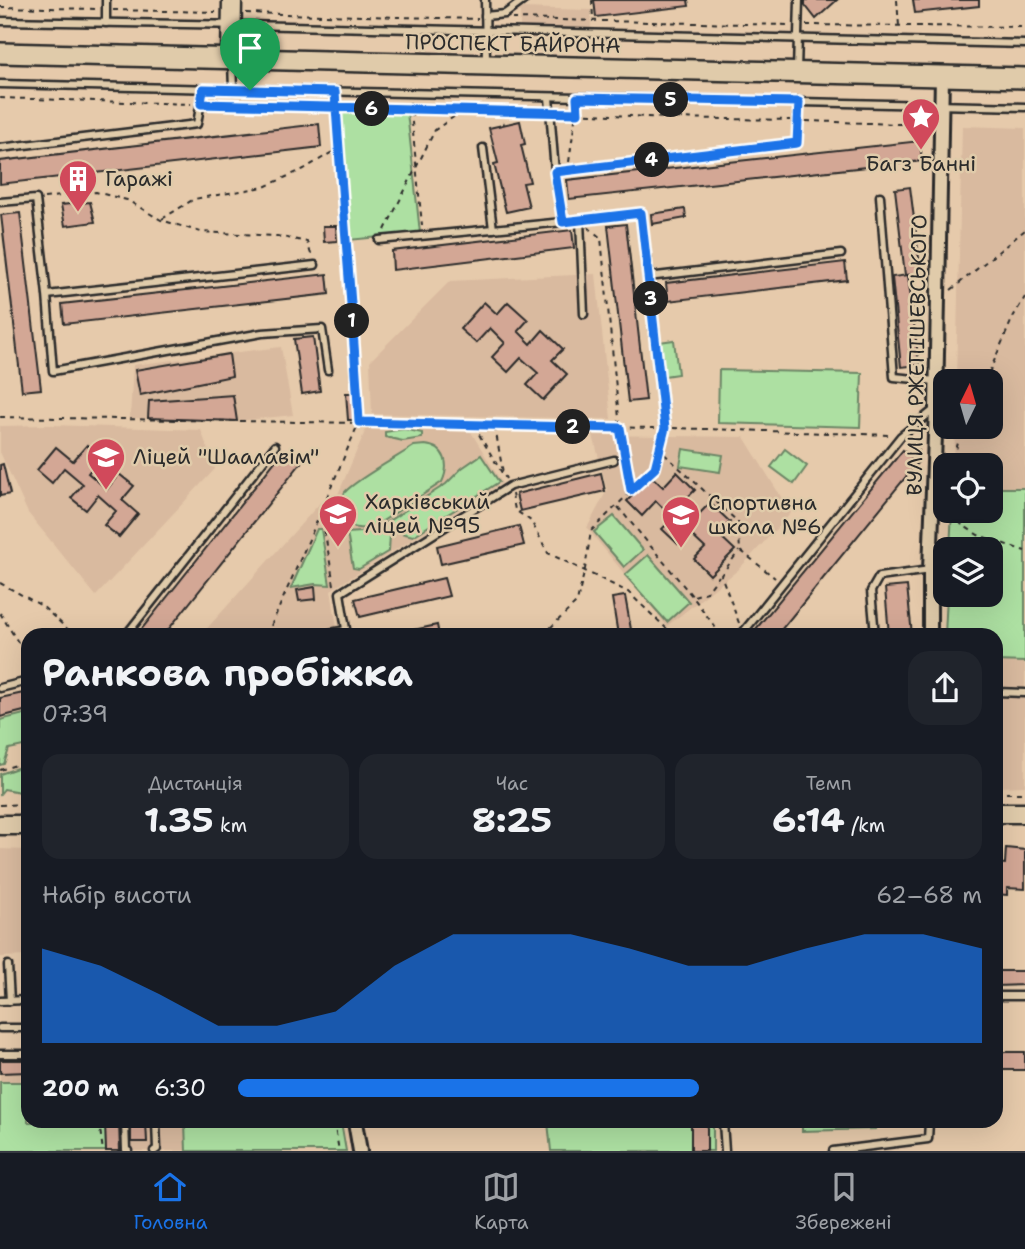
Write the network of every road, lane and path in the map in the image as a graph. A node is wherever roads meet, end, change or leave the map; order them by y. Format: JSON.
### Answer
{"nodes":[{"id":1,"x":106,"y":0,"type":"edge"},
{"id":2,"x":485,"y":0,"type":"edge"},
{"id":3,"x":524,"y":0,"type":"edge"},
{"id":4,"x":592,"y":0,"type":"edge"},
{"id":5,"x":799,"y":0,"type":"edge"},
{"id":6,"x":897,"y":0,"type":"edge"},
{"id":7,"x":235,"y":12,"type":"edge"},
{"id":8,"x":485,"y":17,"type":"junction"},
{"id":9,"x":512,"y":19,"type":"dead end"},
{"id":10,"x":0,"y":21,"type":"edge"},
{"id":11,"x":593,"y":21,"type":"junction"},
{"id":12,"x":106,"y":23,"type":"junction"},
{"id":13,"x":798,"y":25,"type":"junction"},
{"id":14,"x":899,"y":27,"type":"junction"},
{"id":15,"x":1025,"y":27,"type":"edge"},
{"id":16,"x":485,"y":31,"type":"junction"},
{"id":17,"x":260,"y":34,"type":"dead end"},
{"id":18,"x":797,"y":38,"type":"junction"},
{"id":19,"x":1025,"y":44,"type":"edge"},
{"id":20,"x":260,"y":46,"type":"dead end"},
{"id":21,"x":0,"y":53,"type":"edge"},
{"id":22,"x":231,"y":59,"type":"junction"},
{"id":23,"x":486,"y":66,"type":"junction"},
{"id":24,"x":797,"y":72,"type":"junction"},
{"id":25,"x":942,"y":76,"type":"junction"},
{"id":26,"x":1025,"y":78,"type":"edge"},
{"id":27,"x":0,"y":84,"type":"edge"},
{"id":28,"x":203,"y":89,"type":"junction"},
{"id":29,"x":233,"y":90,"type":"junction"},
{"id":30,"x":335,"y":92,"type":"junction"},
{"id":31,"x":410,"y":94,"type":"junction"},
{"id":32,"x":549,"y":97,"type":"junction"},
{"id":33,"x":0,"y":98,"type":"edge"},
{"id":34,"x":577,"y":98,"type":"junction"},
{"id":35,"x":799,"y":102,"type":"junction"},
{"id":36,"x":201,"y":104,"type":"junction"},
{"id":37,"x":941,"y":106,"type":"junction"},
{"id":38,"x":1025,"y":107,"type":"edge"},
{"id":39,"x":336,"y":108,"type":"junction"},
{"id":40,"x":411,"y":110,"type":"junction"},
{"id":41,"x":463,"y":111,"type":"junction"},
{"id":42,"x":501,"y":111,"type":"junction"},
{"id":43,"x":550,"y":112,"type":"junction"},
{"id":44,"x":578,"y":113,"type":"junction"},
{"id":45,"x":798,"y":120,"type":"junction"},
{"id":46,"x":504,"y":125,"type":"dead end"},
{"id":47,"x":934,"y":125,"type":"dead end"},
{"id":48,"x":0,"y":148,"type":"edge"},
{"id":49,"x":339,"y":148,"type":"junction"},
{"id":50,"x":483,"y":148,"type":"dead end"},
{"id":51,"x":417,"y":167,"type":"junction"},
{"id":52,"x":568,"y":170,"type":"junction"},
{"id":53,"x":555,"y":172,"type":"junction"},
{"id":54,"x":880,"y":196,"type":"dead end"},
{"id":55,"x":36,"y":198,"type":"junction"},
{"id":56,"x":0,"y":202,"type":"edge"},
{"id":57,"x":161,"y":220,"type":"junction"},
{"id":58,"x":580,"y":220,"type":"junction"},
{"id":59,"x":563,"y":222,"type":"junction"},
{"id":60,"x":493,"y":229,"type":"junction"},
{"id":61,"x":1025,"y":230,"type":"edge"},
{"id":62,"x":424,"y":236,"type":"junction"},
{"id":63,"x":379,"y":240,"type":"joint"},
{"id":64,"x":841,"y":254,"type":"dead end"},
{"id":65,"x":315,"y":265,"type":"joint"},
{"id":66,"x":648,"y":277,"type":"junction"},
{"id":67,"x":47,"y":295,"type":"junction"},
{"id":68,"x":945,"y":296,"type":"dead end"},
{"id":69,"x":1025,"y":297,"type":"edge"},
{"id":70,"x":584,"y":314,"type":"dead end"},
{"id":71,"x":936,"y":369,"type":"edge"},
{"id":72,"x":991,"y":369,"type":"edge"},
{"id":73,"x":328,"y":370,"type":"dead end"},
{"id":74,"x":933,"y":382,"type":"edge"},
{"id":75,"x":933,"y":410,"type":"edge"},
{"id":76,"x":0,"y":417,"type":"edge"},
{"id":77,"x":359,"y":422,"type":"junction"},
{"id":78,"x":474,"y":425,"type":"junction"},
{"id":79,"x":620,"y":428,"type":"junction"},
{"id":80,"x":665,"y":428,"type":"junction"},
{"id":81,"x":901,"y":436,"type":"junction"},
{"id":82,"x":275,"y":446,"type":"dead end"},
{"id":83,"x":660,"y":450,"type":"junction"},
{"id":84,"x":614,"y":460,"type":"dead end"},
{"id":85,"x":933,"y":463,"type":"edge"},
{"id":86,"x":503,"y":474,"type":"dead end"},
{"id":87,"x":631,"y":490,"type":"junction"},
{"id":88,"x":933,"y":490,"type":"edge"},
{"id":89,"x":617,"y":506,"type":"junction"},
{"id":90,"x":321,"y":511,"type":"junction"},
{"id":91,"x":531,"y":521,"type":"dead end"},
{"id":92,"x":961,"y":523,"type":"edge"},
{"id":93,"x":740,"y":550,"type":"junction"},
{"id":94,"x":1025,"y":551,"type":"edge"},
{"id":95,"x":585,"y":569,"type":"junction"},
{"id":96,"x":930,"y":570,"type":"junction"},
{"id":97,"x":721,"y":575,"type":"junction"},
{"id":98,"x":0,"y":583,"type":"edge"},
{"id":99,"x":782,"y":584,"type":"junction"},
{"id":100,"x":340,"y":593,"type":"junction"},
{"id":101,"x":693,"y":597,"type":"junction"},
{"id":102,"x":0,"y":613,"type":"edge"},
{"id":103,"x":66,"y":628,"type":"edge"},
{"id":104,"x":132,"y":628,"type":"edge"},
{"id":105,"x":270,"y":628,"type":"edge"},
{"id":106,"x":345,"y":628,"type":"edge"},
{"id":107,"x":550,"y":628,"type":"edge"},
{"id":108,"x":666,"y":628,"type":"edge"},
{"id":109,"x":716,"y":628,"type":"edge"},
{"id":110,"x":740,"y":628,"type":"edge"},
{"id":111,"x":747,"y":628,"type":"edge"},
{"id":112,"x":874,"y":628,"type":"edge"},
{"id":113,"x":930,"y":628,"type":"edge"},
{"id":114,"x":21,"y":649,"type":"edge"},
{"id":115,"x":21,"y":683,"type":"edge"},
{"id":116,"x":0,"y":688,"type":"edge"},
{"id":117,"x":1003,"y":692,"type":"edge"},
{"id":118,"x":1025,"y":693,"type":"edge"},
{"id":119,"x":21,"y":763,"type":"edge"},
{"id":120,"x":0,"y":770,"type":"edge"},
{"id":121,"x":1003,"y":793,"type":"edge"},
{"id":122,"x":1025,"y":793,"type":"edge"},
{"id":123,"x":0,"y":805,"type":"edge"},
{"id":124,"x":21,"y":805,"type":"edge"},
{"id":125,"x":1003,"y":813,"type":"edge"},
{"id":126,"x":1025,"y":813,"type":"edge"},
{"id":127,"x":0,"y":825,"type":"edge"},
{"id":128,"x":21,"y":825,"type":"edge"},
{"id":129,"x":8,"y":965,"type":"dead end"},
{"id":130,"x":1003,"y":996,"type":"edge"},
{"id":131,"x":1025,"y":996,"type":"edge"},
{"id":132,"x":10,"y":1000,"type":"junction"},
{"id":133,"x":21,"y":1000,"type":"edge"},
{"id":134,"x":0,"y":1001,"type":"edge"},
{"id":135,"x":0,"y":1027,"type":"edge"},
{"id":136,"x":21,"y":1028,"type":"edge"},
{"id":137,"x":0,"y":1054,"type":"edge"},
{"id":138,"x":21,"y":1054,"type":"edge"},
{"id":139,"x":100,"y":1128,"type":"edge"},
{"id":140,"x":125,"y":1128,"type":"edge"},
{"id":141,"x":156,"y":1128,"type":"edge"},
{"id":142,"x":335,"y":1128,"type":"edge"},
{"id":143,"x":356,"y":1128,"type":"edge"},
{"id":144,"x":723,"y":1128,"type":"edge"},
{"id":145,"x":929,"y":1128,"type":"edge"},
{"id":146,"x":103,"y":1151,"type":"edge"},
{"id":147,"x":128,"y":1151,"type":"edge"},
{"id":148,"x":154,"y":1151,"type":"edge"},
{"id":149,"x":339,"y":1151,"type":"edge"},
{"id":150,"x":360,"y":1151,"type":"edge"},
{"id":151,"x":725,"y":1151,"type":"edge"},
{"id":152,"x":833,"y":1151,"type":"edge"}],
"edges":[{"from":1,"to":12,"type":"lane"},
{"from":2,"to":8,"type":"lane"},
{"from":3,"to":8,"type":"lane"},
{"from":4,"to":11,"type":"path"},
{"from":5,"to":13,"type":"lane"},
{"from":6,"to":14,"type":"path"},
{"from":7,"to":8,"type":"path"},
{"from":7,"to":12,"type":"lane"},
{"from":7,"to":16,"type":"lane"},
{"from":7,"to":22,"type":"street"},
{"from":8,"to":16,"type":"lane"},
{"from":9,"to":11,"type":"path"},
{"from":10,"to":12,"type":"lane"},
{"from":11,"to":13,"type":"path"},
{"from":13,"to":14,"type":"path"},
{"from":13,"to":18,"type":"lane"},
{"from":14,"to":15,"type":"path"},
{"from":16,"to":18,"type":"lane"},
{"from":16,"to":23,"type":"lane"},
{"from":17,"to":20,"type":"path"},
{"from":18,"to":19,"type":"lane"},
{"from":18,"to":24,"type":"lane"},
{"from":21,"to":22,"type":"main road","name":"ПРОСПЕКТ БАЙРОНА"},
{"from":22,"to":23,"type":"main road","name":"ПРОСПЕКТ БАЙРОНА"},
{"from":22,"to":29,"type":"lane"},
{"from":23,"to":24,"type":"main road","name":"ПРОСПЕКТ БАЙРОНА"},
{"from":24,"to":25,"type":"main road","name":"ПРОСПЕКТ БАЙРОНА"},
{"from":25,"to":26,"type":"main road","name":"ПРОСПЕКТ БАЙРОНА"},
{"from":25,"to":37,"type":"street","name":"ВУЛИЦЯ РЖЕПІШЕВСЬКОГО"},
{"from":27,"to":28,"type":"lane"},
{"from":28,"to":29,"type":"lane"},
{"from":28,"to":36,"type":"lane"},
{"from":29,"to":30,"type":"lane"},
{"from":30,"to":31,"type":"lane"},
{"from":30,"to":39,"type":"path"},
{"from":31,"to":32,"type":"lane"},
{"from":31,"to":40,"type":"path"},
{"from":32,"to":34,"type":"lane"},
{"from":32,"to":43,"type":"lane"},
{"from":33,"to":36,"type":"path"},
{"from":34,"to":35,"type":"lane"},
{"from":34,"to":44,"type":"path"},
{"from":35,"to":37,"type":"lane"},
{"from":35,"to":45,"type":"lane"},
{"from":36,"to":39,"type":"path"},
{"from":36,"to":48,"type":"lane"},
{"from":37,"to":38,"type":"lane"},
{"from":37,"to":71,"type":"street","name":"ВУЛИЦЯ РЖЕПІШЕВСЬКОГО"},
{"from":39,"to":40,"type":"path"},
{"from":39,"to":49,"type":"path"},
{"from":40,"to":41,"type":"path"},
{"from":40,"to":51,"type":"path"},
{"from":41,"to":42,"type":"path"},
{"from":41,"to":51,"type":"path"},
{"from":42,"to":43,"type":"path"},
{"from":42,"to":46,"type":"path"},
{"from":43,"to":44,"type":"path"},
{"from":43,"to":53,"type":"lane"},
{"from":44,"to":45,"type":"path"},
{"from":44,"to":52,"type":"path"},
{"from":45,"to":47,"type":"path"},
{"from":45,"to":52,"type":"lane"},
{"from":49,"to":57,"type":"path"},
{"from":49,"to":77,"type":"path"},
{"from":50,"to":60,"type":"lane"},
{"from":51,"to":62,"type":"path"},
{"from":51,"to":63,"type":"path"},
{"from":52,"to":53,"type":"lane"},
{"from":53,"to":59,"type":"lane"},
{"from":54,"to":74,"type":"lane"},
{"from":55,"to":56,"type":"lane"},
{"from":55,"to":57,"type":"path"},
{"from":55,"to":67,"type":"lane"},
{"from":57,"to":65,"type":"path"},
{"from":58,"to":59,"type":"lane"},
{"from":58,"to":66,"type":"lane"},
{"from":58,"to":70,"type":"lane"},
{"from":58,"to":79,"type":"path"},
{"from":59,"to":60,"type":"lane"},
{"from":60,"to":62,"type":"lane"},
{"from":61,"to":68,"type":"path"},
{"from":62,"to":63,"type":"lane"},
{"from":64,"to":66,"type":"lane"},
{"from":65,"to":67,"type":"lane"},
{"from":66,"to":80,"type":"lane"},
{"from":67,"to":73,"type":"lane"},
{"from":69,"to":72,"type":"path"},
{"from":75,"to":81,"type":"lane"},
{"from":76,"to":77,"type":"path"},
{"from":77,"to":78,"type":"path"},
{"from":77,"to":90,"type":"path"},
{"from":78,"to":79,"type":"path"},
{"from":78,"to":86,"type":"path"},
{"from":79,"to":80,"type":"path"},
{"from":79,"to":87,"type":"path"},
{"from":80,"to":81,"type":"path"},
{"from":80,"to":83,"type":"path"},
{"from":81,"to":85,"type":"path"},
{"from":81,"to":99,"type":"lane"},
{"from":82,"to":104,"type":"lane"},
{"from":83,"to":87,"type":"path"},
{"from":83,"to":93,"type":"path"},
{"from":84,"to":100,"type":"lane"},
{"from":87,"to":89,"type":"path"},
{"from":88,"to":96,"type":"street","name":"ВУЛИЦЯ РЖЕПІШЕВСЬКОГО"},
{"from":89,"to":95,"type":"path"},
{"from":89,"to":101,"type":"path"},
{"from":90,"to":100,"type":"path"},
{"from":90,"to":105,"type":"path"},
{"from":91,"to":95,"type":"path"},
{"from":92,"to":94,"type":"path"},
{"from":93,"to":97,"type":"path"},
{"from":93,"to":99,"type":"path"},
{"from":95,"to":107,"type":"path"},
{"from":95,"to":108,"type":"path"},
{"from":96,"to":112,"type":"lane"},
{"from":96,"to":113,"type":"street","name":"ВУЛИЦЯ РЖЕПІШЕВСЬКОГО"},
{"from":97,"to":101,"type":"path"},
{"from":97,"to":110,"type":"path"},
{"from":98,"to":103,"type":"path"},
{"from":99,"to":111,"type":"lane"},
{"from":100,"to":106,"type":"lane"},
{"from":101,"to":109,"type":"path"},
{"from":102,"to":114,"type":"path"},
{"from":115,"to":116,"type":"lane"},
{"from":117,"to":118,"type":"lane"},
{"from":119,"to":120,"type":"path"},
{"from":121,"to":122,"type":"path"},
{"from":123,"to":124,"type":"path"},
{"from":125,"to":126,"type":"street"},
{"from":127,"to":128,"type":"street"},
{"from":129,"to":132,"type":"lane"},
{"from":130,"to":131,"type":"lane"},
{"from":132,"to":133,"type":"lane"},
{"from":132,"to":134,"type":"lane"},
{"from":135,"to":136,"type":"lane"},
{"from":137,"to":138,"type":"lane"},
{"from":139,"to":146,"type":"path"},
{"from":140,"to":147,"type":"lane"},
{"from":141,"to":148,"type":"lane"},
{"from":142,"to":149,"type":"path"},
{"from":143,"to":150,"type":"street"},
{"from":144,"to":151,"type":"lane"},
{"from":145,"to":152,"type":"lane"}]}
